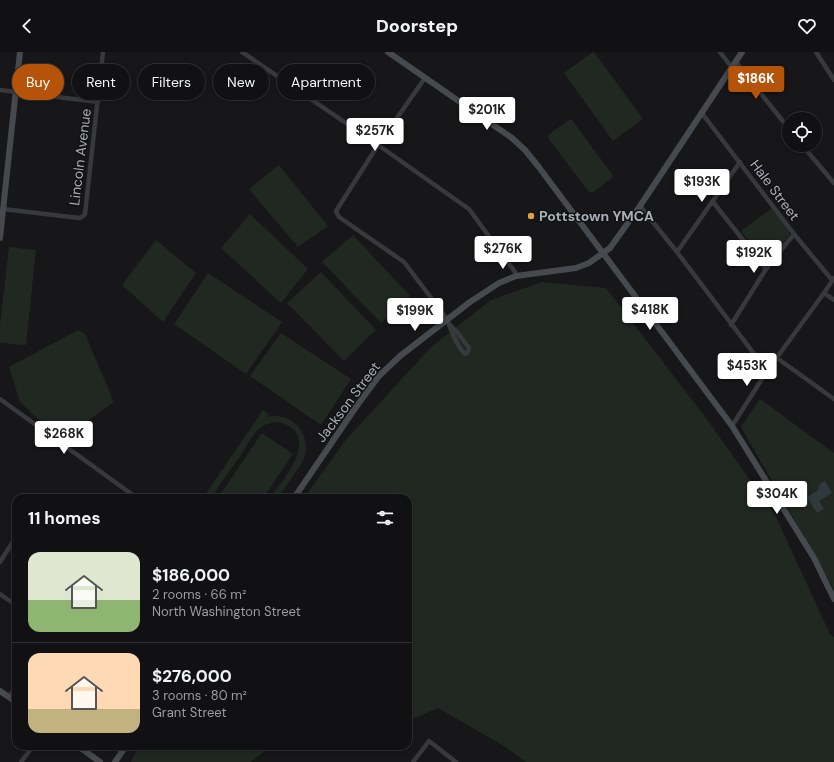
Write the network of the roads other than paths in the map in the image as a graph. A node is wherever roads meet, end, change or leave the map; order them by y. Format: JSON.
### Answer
{"nodes":[{"id":1,"x":20,"y":52,"type":"edge"},
{"id":2,"x":103,"y":52,"type":"edge"},
{"id":3,"x":242,"y":52,"type":"edge"},
{"id":4,"x":388,"y":52,"type":"edge"},
{"id":5,"x":720,"y":52,"type":"edge"},
{"id":6,"x":742,"y":52,"type":"edge"},
{"id":7,"x":824,"y":52,"type":"edge"},
{"id":8,"x":817,"y":54,"type":"edge"},
{"id":9,"x":736,"y":62,"type":"junction"},
{"id":10,"x":19,"y":64,"type":"edge"},
{"id":11,"x":732,"y":68,"type":"junction"},
{"id":12,"x":425,"y":78,"type":"junction"},
{"id":13,"x":834,"y":80,"type":"edge"},
{"id":14,"x":0,"y":90,"type":"edge"},
{"id":15,"x":12,"y":92,"type":"edge"},
{"id":16,"x":64,"y":98,"type":"edge"},
{"id":17,"x":15,"y":100,"type":"edge"},
{"id":18,"x":98,"y":102,"type":"junction"},
{"id":19,"x":701,"y":112,"type":"junction"},
{"id":20,"x":782,"y":120,"type":"edge"},
{"id":21,"x":378,"y":145,"type":"junction"},
{"id":22,"x":808,"y":152,"type":"edge"},
{"id":23,"x":740,"y":162,"type":"junction"},
{"id":24,"x":834,"y":183,"type":"edge"},
{"id":25,"x":713,"y":202,"type":"junction"},
{"id":26,"x":640,"y":206,"type":"junction"},
{"id":27,"x":3,"y":209,"type":"junction"},
{"id":28,"x":794,"y":234,"type":"junction"},
{"id":29,"x":0,"y":238,"type":"edge"},
{"id":30,"x":677,"y":252,"type":"junction"},
{"id":31,"x":603,"y":253,"type":"junction"},
{"id":32,"x":766,"y":269,"type":"junction"},
{"id":33,"x":516,"y":276,"type":"junction"},
{"id":34,"x":833,"y":279,"type":"edge"},
{"id":35,"x":824,"y":293,"type":"junction"},
{"id":36,"x":834,"y":300,"type":"edge"},
{"id":37,"x":447,"y":319,"type":"junction"},
{"id":38,"x":731,"y":325,"type":"junction"},
{"id":39,"x":450,"y":326,"type":"junction"},
{"id":40,"x":777,"y":358,"type":"junction"},
{"id":41,"x":767,"y":371,"type":"junction"},
{"id":42,"x":0,"y":399,"type":"edge"},
{"id":43,"x":834,"y":399,"type":"edge"},
{"id":44,"x":732,"y":426,"type":"junction"},
{"id":45,"x":131,"y":494,"type":"edge"},
{"id":46,"x":297,"y":494,"type":"edge"},
{"id":47,"x":12,"y":543,"type":"edge"},
{"id":48,"x":0,"y":562,"type":"edge"},
{"id":49,"x":0,"y":594,"type":"edge"},
{"id":50,"x":834,"y":599,"type":"edge"},
{"id":51,"x":12,"y":602,"type":"edge"},
{"id":52,"x":0,"y":691,"type":"edge"},
{"id":53,"x":12,"y":692,"type":"edge"},
{"id":54,"x":9,"y":697,"type":"junction"},
{"id":55,"x":12,"y":699,"type":"edge"},
{"id":56,"x":30,"y":750,"type":"edge"},
{"id":57,"x":84,"y":750,"type":"edge"},
{"id":58,"x":123,"y":750,"type":"edge"},
{"id":59,"x":21,"y":762,"type":"edge"},
{"id":60,"x":100,"y":762,"type":"edge"},
{"id":61,"x":115,"y":762,"type":"edge"},
{"id":62,"x":413,"y":762,"type":"edge"},
{"id":63,"x":456,"y":762,"type":"edge"}],
"edges":[{"from":1,"to":10,"type":"street"},
{"from":2,"to":18,"type":"street","name":"Lincoln Avenue"},
{"from":3,"to":21,"type":"street"},
{"from":4,"to":12,"type":"street"},
{"from":5,"to":11,"type":"street"},
{"from":6,"to":9,"type":"street","name":"Jackson Street"},
{"from":7,"to":8,"type":"street"},
{"from":8,"to":13,"type":"street"},
{"from":9,"to":11,"type":"street","name":"Jackson Street"},
{"from":9,"to":20,"type":"street"},
{"from":11,"to":19,"type":"street","name":"Jackson Street"},
{"from":12,"to":21,"type":"street"},
{"from":12,"to":31,"type":"street"},
{"from":14,"to":15,"type":"street"},
{"from":16,"to":18,"type":"street"},
{"from":17,"to":27,"type":"street"},
{"from":18,"to":27,"type":"street","name":"Lincoln Avenue"},
{"from":19,"to":23,"type":"street","name":"Hale Street"},
{"from":19,"to":26,"type":"street","name":"Jackson Street"},
{"from":21,"to":33,"type":"street"},
{"from":21,"to":37,"type":"street"},
{"from":22,"to":24,"type":"street"},
{"from":23,"to":25,"type":"street"},
{"from":23,"to":28,"type":"street","name":"Hale Street"},
{"from":25,"to":30,"type":"street"},
{"from":25,"to":32,"type":"street"},
{"from":26,"to":30,"type":"street"},
{"from":26,"to":31,"type":"street","name":"Jackson Street"},
{"from":27,"to":29,"type":"street"},
{"from":28,"to":32,"type":"street"},
{"from":28,"to":34,"type":"street","name":"Hale Street"},
{"from":30,"to":38,"type":"street"},
{"from":31,"to":33,"type":"street","name":"Jackson Street"},
{"from":31,"to":44,"type":"street"},
{"from":32,"to":38,"type":"street"},
{"from":33,"to":37,"type":"street","name":"Jackson Street"},
{"from":34,"to":35,"type":"street"},
{"from":35,"to":36,"type":"street"},
{"from":35,"to":40,"type":"street"},
{"from":37,"to":39,"type":"street"},
{"from":37,"to":46,"type":"street","name":"Jackson Street"},
{"from":38,"to":41,"type":"street"},
{"from":39,"to":39,"type":"street"},
{"from":40,"to":41,"type":"street"},
{"from":40,"to":43,"type":"street"},
{"from":41,"to":44,"type":"street"},
{"from":42,"to":45,"type":"street"},
{"from":44,"to":50,"type":"street"},
{"from":47,"to":48,"type":"street"},
{"from":49,"to":51,"type":"street"},
{"from":52,"to":54,"type":"street"},
{"from":53,"to":54,"type":"street"},
{"from":54,"to":55,"type":"street"},
{"from":56,"to":59,"type":"street"},
{"from":57,"to":60,"type":"street"},
{"from":58,"to":61,"type":"street"},
{"from":62,"to":63,"type":"street"}]}
